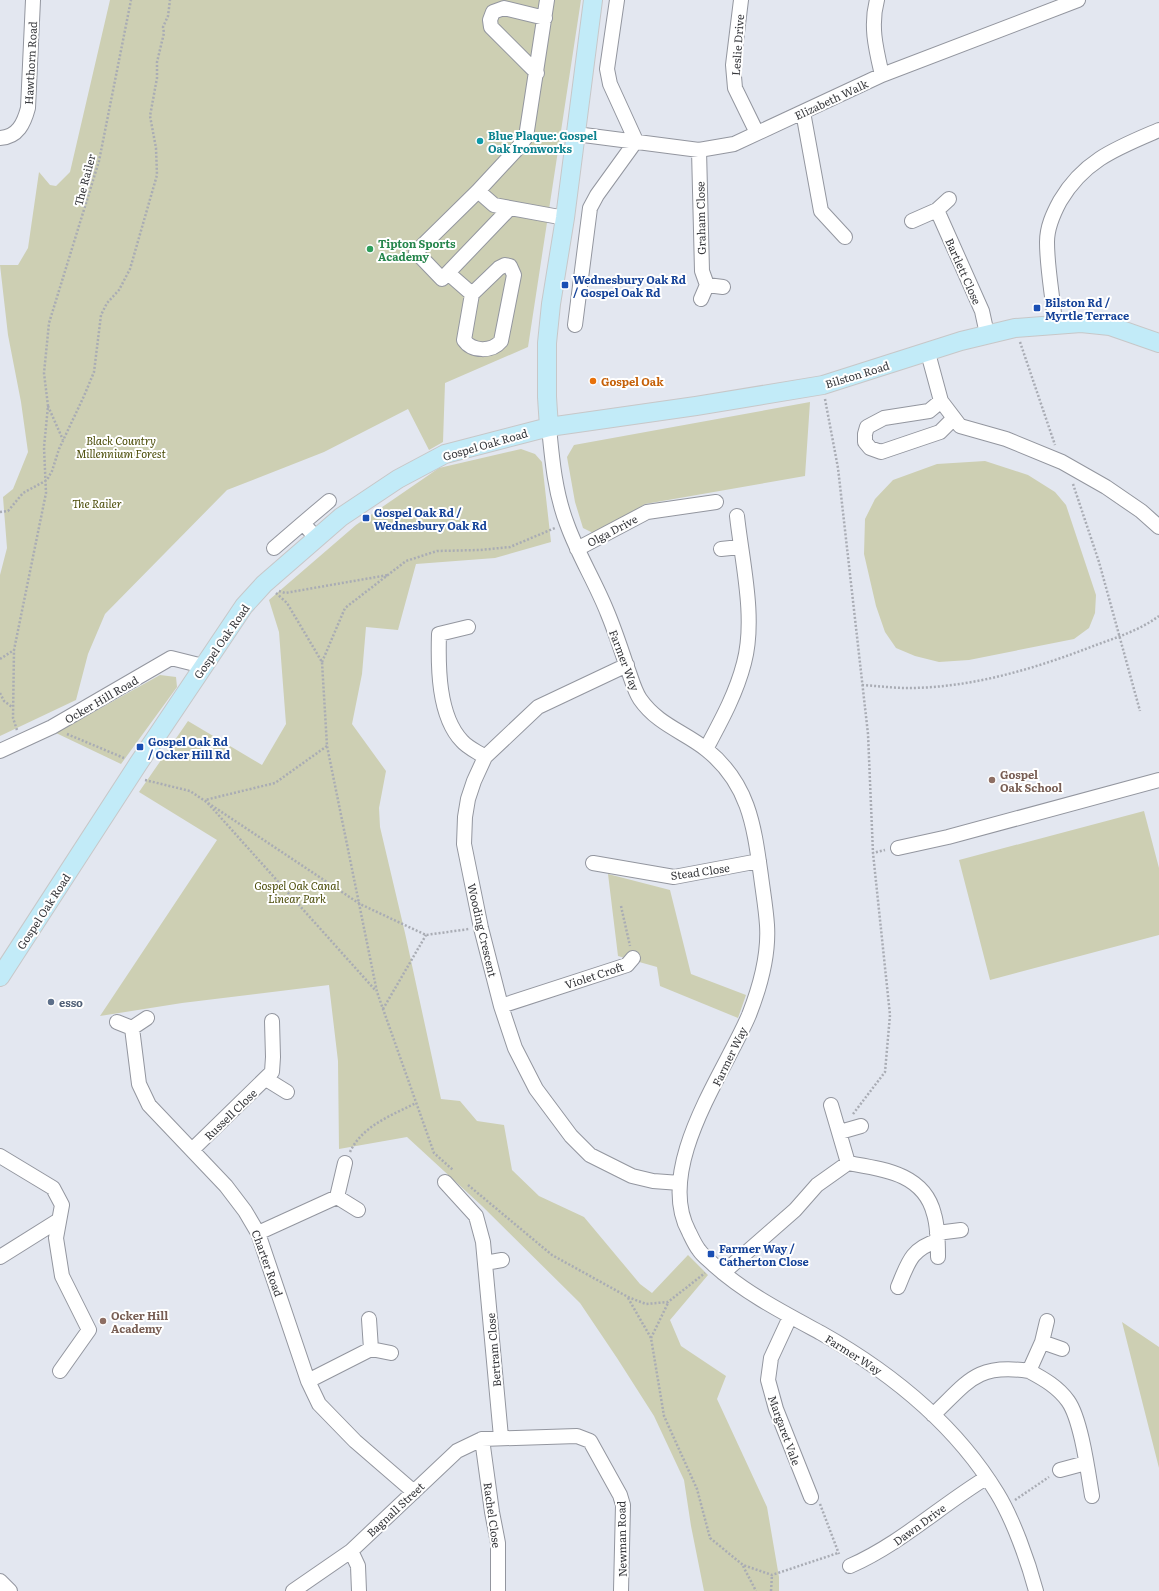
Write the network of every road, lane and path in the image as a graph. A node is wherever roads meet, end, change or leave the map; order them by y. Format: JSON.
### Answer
{"nodes":[{"id":1,"x":33,"y":0,"type":"edge"},
{"id":2,"x":131,"y":0,"type":"edge"},
{"id":3,"x":170,"y":0,"type":"edge"},
{"id":4,"x":547,"y":0,"type":"edge"},
{"id":5,"x":593,"y":0,"type":"edge"},
{"id":6,"x":617,"y":0,"type":"edge"},
{"id":7,"x":741,"y":0,"type":"edge"},
{"id":8,"x":877,"y":0,"type":"edge"},
{"id":9,"x":1072,"y":1,"type":"edge"},
{"id":10,"x":545,"y":18,"type":"junction"},
{"id":11,"x":537,"y":73,"type":"junction"},
{"id":12,"x":882,"y":75,"type":"junction"},
{"id":13,"x":803,"y":112,"type":"junction"},
{"id":14,"x":1159,"y":130,"type":"edge"},
{"id":15,"x":757,"y":133,"type":"junction"},
{"id":16,"x":576,"y":134,"type":"junction"},
{"id":17,"x":0,"y":138,"type":"edge"},
{"id":18,"x":636,"y":141,"type":"junction"},
{"id":19,"x":699,"y":150,"type":"junction"},
{"id":20,"x":478,"y":191,"type":"junction"},
{"id":21,"x":949,"y":199,"type":"dead end"},
{"id":22,"x":510,"y":208,"type":"junction"},
{"id":23,"x":937,"y":210,"type":"junction"},
{"id":24,"x":565,"y":218,"type":"junction"},
{"id":25,"x":912,"y":221,"type":"dead end"},
{"id":26,"x":845,"y":237,"type":"dead end"},
{"id":27,"x":448,"y":273,"type":"junction"},
{"id":28,"x":707,"y":285,"type":"junction"},
{"id":29,"x":722,"y":287,"type":"dead end"},
{"id":30,"x":472,"y":294,"type":"junction"},
{"id":31,"x":701,"y":299,"type":"dead end"},
{"id":32,"x":1055,"y":324,"type":"junction"},
{"id":33,"x":575,"y":325,"type":"dead end"},
{"id":34,"x":1015,"y":328,"type":"junction"},
{"id":35,"x":987,"y":334,"type":"junction"},
{"id":36,"x":1159,"y":343,"type":"edge"},
{"id":37,"x":928,"y":353,"type":"junction"},
{"id":38,"x":823,"y":385,"type":"junction"},
{"id":39,"x":941,"y":401,"type":"junction"},
{"id":40,"x":48,"y":406,"type":"junction"},
{"id":41,"x":954,"y":418,"type":"junction"},
{"id":42,"x":549,"y":427,"type":"junction"},
{"id":43,"x":63,"y":440,"type":"junction"},
{"id":44,"x":1062,"y":462,"type":"junction"},
{"id":45,"x":47,"y":480,"type":"junction"},
{"id":46,"x":329,"y":501,"type":"dead end"},
{"id":47,"x":716,"y":502,"type":"dead end"},
{"id":48,"x":0,"y":512,"type":"edge"},
{"id":49,"x":737,"y":516,"type":"dead end"},
{"id":50,"x":303,"y":523,"type":"junction"},
{"id":51,"x":566,"y":523,"type":"junction"},
{"id":52,"x":1159,"y":527,"type":"edge"},
{"id":53,"x":316,"y":539,"type":"junction"},
{"id":54,"x":740,"y":547,"type":"junction"},
{"id":55,"x":274,"y":548,"type":"dead end"},
{"id":56,"x":721,"y":548,"type":"dead end"},
{"id":57,"x":577,"y":549,"type":"junction"},
{"id":58,"x":389,"y":575,"type":"junction"},
{"id":59,"x":264,"y":584,"type":"junction"},
{"id":60,"x":1159,"y":616,"type":"edge"},
{"id":61,"x":468,"y":627,"type":"dead end"},
{"id":62,"x":1120,"y":636,"type":"junction"},
{"id":63,"x":14,"y":650,"type":"junction"},
{"id":64,"x":0,"y":659,"type":"edge"},
{"id":65,"x":322,"y":662,"type":"junction"},
{"id":66,"x":627,"y":665,"type":"junction"},
{"id":67,"x":203,"y":666,"type":"junction"},
{"id":68,"x":862,"y":685,"type":"junction"},
{"id":69,"x":0,"y":693,"type":"edge"},
{"id":70,"x":12,"y":707,"type":"junction"},
{"id":71,"x":1140,"y":711,"type":"dead end"},
{"id":72,"x":52,"y":727,"type":"junction"},
{"id":73,"x":24,"y":740,"type":"junction"},
{"id":74,"x":327,"y":746,"type":"junction"},
{"id":75,"x":706,"y":749,"type":"junction"},
{"id":76,"x":0,"y":751,"type":"edge"},
{"id":77,"x":486,"y":757,"type":"junction"},
{"id":78,"x":134,"y":770,"type":"junction"},
{"id":79,"x":1159,"y":780,"type":"edge"},
{"id":80,"x":205,"y":800,"type":"junction"},
{"id":81,"x":898,"y":848,"type":"joint"},
{"id":82,"x":873,"y":853,"type":"junction"},
{"id":83,"x":759,"y":861,"type":"junction"},
{"id":84,"x":593,"y":864,"type":"dead end"},
{"id":85,"x":360,"y":904,"type":"junction"},
{"id":86,"x":621,"y":906,"type":"dead end"},
{"id":87,"x":481,"y":928,"type":"junction"},
{"id":88,"x":426,"y":935,"type":"junction"},
{"id":89,"x":633,"y":958,"type":"joint"},
{"id":90,"x":0,"y":978,"type":"edge"},
{"id":91,"x":377,"y":992,"type":"junction"},
{"id":92,"x":501,"y":1006,"type":"junction"},
{"id":93,"x":383,"y":1010,"type":"junction"},
{"id":94,"x":147,"y":1018,"type":"dead end"},
{"id":95,"x":272,"y":1021,"type":"dead end"},
{"id":96,"x":117,"y":1022,"type":"dead end"},
{"id":97,"x":132,"y":1028,"type":"junction"},
{"id":98,"x":266,"y":1079,"type":"junction"},
{"id":99,"x":287,"y":1092,"type":"dead end"},
{"id":100,"x":416,"y":1103,"type":"junction"},
{"id":101,"x":831,"y":1105,"type":"dead end"},
{"id":102,"x":861,"y":1126,"type":"dead end"},
{"id":103,"x":840,"y":1132,"type":"junction"},
{"id":104,"x":193,"y":1149,"type":"junction"},
{"id":105,"x":0,"y":1156,"type":"edge"},
{"id":106,"x":346,"y":1163,"type":"joint"},
{"id":107,"x":848,"y":1163,"type":"junction"},
{"id":108,"x":456,"y":1174,"type":"dead end"},
{"id":109,"x":445,"y":1182,"type":"dead end"},
{"id":110,"x":680,"y":1183,"type":"junction"},
{"id":111,"x":467,"y":1184,"type":"dead end"},
{"id":112,"x":338,"y":1197,"type":"junction"},
{"id":113,"x":358,"y":1210,"type":"dead end"},
{"id":114,"x":59,"y":1220,"type":"junction"},
{"id":115,"x":961,"y":1230,"type":"dead end"},
{"id":116,"x":258,"y":1233,"type":"junction"},
{"id":117,"x":937,"y":1237,"type":"junction"},
{"id":118,"x":0,"y":1257,"type":"edge"},
{"id":119,"x":938,"y":1257,"type":"dead end"},
{"id":120,"x":502,"y":1260,"type":"dead end"},
{"id":121,"x":485,"y":1263,"type":"junction"},
{"id":122,"x":719,"y":1269,"type":"junction"},
{"id":123,"x":898,"y":1286,"type":"dead end"},
{"id":124,"x":628,"y":1297,"type":"junction"},
{"id":125,"x":668,"y":1302,"type":"junction"},
{"id":126,"x":790,"y":1316,"type":"junction"},
{"id":127,"x":369,"y":1319,"type":"dead end"},
{"id":128,"x":1047,"y":1321,"type":"dead end"},
{"id":129,"x":651,"y":1338,"type":"junction"},
{"id":130,"x":1042,"y":1342,"type":"junction"},
{"id":131,"x":371,"y":1349,"type":"junction"},
{"id":132,"x":1062,"y":1349,"type":"dead end"},
{"id":133,"x":391,"y":1353,"type":"dead end"},
{"id":134,"x":60,"y":1371,"type":"dead end"},
{"id":135,"x":1029,"y":1371,"type":"junction"},
{"id":136,"x":308,"y":1381,"type":"junction"},
{"id":137,"x":933,"y":1415,"type":"junction"},
{"id":138,"x":501,"y":1437,"type":"junction"},
{"id":139,"x":482,"y":1439,"type":"junction"},
{"id":140,"x":1086,"y":1463,"type":"junction"},
{"id":141,"x":1060,"y":1470,"type":"joint"},
{"id":142,"x":986,"y":1478,"type":"junction"},
{"id":143,"x":414,"y":1492,"type":"junction"},
{"id":144,"x":1092,"y":1496,"type":"dead end"},
{"id":145,"x":811,"y":1498,"type":"joint"},
{"id":146,"x":1004,"y":1507,"type":"junction"},
{"id":147,"x":351,"y":1551,"type":"junction"},
{"id":148,"x":838,"y":1553,"type":"junction"},
{"id":149,"x":743,"y":1565,"type":"junction"},
{"id":150,"x":850,"y":1566,"type":"joint"},
{"id":151,"x":772,"y":1575,"type":"junction"},
{"id":152,"x":0,"y":1581,"type":"edge"},
{"id":153,"x":10,"y":1591,"type":"edge"},
{"id":154,"x":292,"y":1591,"type":"edge"},
{"id":155,"x":359,"y":1591,"type":"edge"},
{"id":156,"x":497,"y":1591,"type":"edge"},
{"id":157,"x":509,"y":1591,"type":"edge"},
{"id":158,"x":620,"y":1591,"type":"edge"},
{"id":159,"x":756,"y":1591,"type":"edge"},
{"id":160,"x":771,"y":1591,"type":"edge"},
{"id":161,"x":1036,"y":1591,"type":"edge"}],
"edges":[{"from":1,"to":17,"type":"street","name":"Hawthorn Road"},
{"from":2,"to":40,"type":"path","name":"The Railer"},
{"from":3,"to":43,"type":"path"},
{"from":4,"to":10,"type":"street"},
{"from":5,"to":16,"type":"main road"},
{"from":6,"to":18,"type":"street"},
{"from":7,"to":15,"type":"street","name":"Leslie Drive"},
{"from":8,"to":12,"type":"street"},
{"from":9,"to":12,"type":"street","name":"Elizabeth Walk"},
{"from":10,"to":11,"type":"street"},
{"from":10,"to":11,"type":"street"},
{"from":11,"to":20,"type":"street"},
{"from":12,"to":13,"type":"street","name":"Elizabeth Walk"},
{"from":13,"to":15,"type":"street","name":"Elizabeth Walk"},
{"from":13,"to":26,"type":"street"},
{"from":14,"to":32,"type":"street"},
{"from":15,"to":19,"type":"street","name":"Elizabeth Walk"},
{"from":16,"to":18,"type":"street","name":"Elizabeth Walk"},
{"from":16,"to":24,"type":"main road"},
{"from":18,"to":19,"type":"street","name":"Elizabeth Walk"},
{"from":18,"to":33,"type":"street"},
{"from":19,"to":28,"type":"street","name":"Graham Close"},
{"from":20,"to":22,"type":"street"},
{"from":20,"to":27,"type":"street"},
{"from":21,"to":23,"type":"street"},
{"from":22,"to":24,"type":"street"},
{"from":22,"to":27,"type":"street"},
{"from":23,"to":25,"type":"street"},
{"from":23,"to":35,"type":"street","name":"Bartlett Close"},
{"from":24,"to":42,"type":"main road"},
{"from":27,"to":30,"type":"street"},
{"from":28,"to":29,"type":"street"},
{"from":28,"to":31,"type":"street"},
{"from":30,"to":30,"type":"street"},
{"from":32,"to":34,"type":"main road","name":"Bilston Road"},
{"from":32,"to":36,"type":"main road","name":"Bilston Road"},
{"from":34,"to":35,"type":"main road","name":"Bilston Road"},
{"from":34,"to":44,"type":"path"},
{"from":35,"to":37,"type":"main road","name":"Bilston Road"},
{"from":37,"to":38,"type":"main road","name":"Bilston Road"},
{"from":37,"to":39,"type":"street"},
{"from":38,"to":42,"type":"main road","name":"Bilston Road"},
{"from":38,"to":68,"type":"path"},
{"from":39,"to":41,"type":"street"},
{"from":39,"to":41,"type":"street"},
{"from":40,"to":43,"type":"path"},
{"from":40,"to":45,"type":"path","name":"The Railer"},
{"from":41,"to":44,"type":"street"},
{"from":42,"to":51,"type":"street","name":"Farmer Way"},
{"from":42,"to":53,"type":"main road","name":"Gospel Oak Road"},
{"from":43,"to":45,"type":"path"},
{"from":44,"to":52,"type":"street"},
{"from":44,"to":62,"type":"path"},
{"from":45,"to":48,"type":"path"},
{"from":45,"to":63,"type":"path","name":"The Railer"},
{"from":46,"to":50,"type":"street"},
{"from":47,"to":57,"type":"street","name":"Olga Drive"},
{"from":49,"to":54,"type":"street"},
{"from":50,"to":53,"type":"street"},
{"from":50,"to":55,"type":"street"},
{"from":51,"to":57,"type":"street","name":"Farmer Way"},
{"from":51,"to":58,"type":"path"},
{"from":53,"to":59,"type":"main road","name":"Gospel Oak Road"},
{"from":54,"to":56,"type":"street"},
{"from":54,"to":75,"type":"street"},
{"from":57,"to":66,"type":"street","name":"Farmer Way"},
{"from":58,"to":59,"type":"path"},
{"from":58,"to":65,"type":"path"},
{"from":59,"to":65,"type":"path"},
{"from":59,"to":67,"type":"main road","name":"Gospel Oak Road"},
{"from":60,"to":62,"type":"path"},
{"from":61,"to":77,"type":"street"},
{"from":62,"to":68,"type":"path"},
{"from":62,"to":71,"type":"path"},
{"from":63,"to":64,"type":"path"},
{"from":63,"to":70,"type":"path","name":"The Railer"},
{"from":65,"to":74,"type":"path"},
{"from":66,"to":75,"type":"street","name":"Farmer Way"},
{"from":66,"to":77,"type":"street","name":"Wooding Crescent"},
{"from":67,"to":72,"type":"street","name":"Ocker Hill Road"},
{"from":67,"to":78,"type":"main road","name":"Gospel Oak Road"},
{"from":68,"to":82,"type":"path"},
{"from":69,"to":70,"type":"path"},
{"from":70,"to":73,"type":"path","name":"The Railer"},
{"from":72,"to":73,"type":"street","name":"Ocker Hill Road"},
{"from":72,"to":78,"type":"path"},
{"from":73,"to":76,"type":"street","name":"Ocker Hill Road"},
{"from":74,"to":80,"type":"path"},
{"from":74,"to":85,"type":"path"},
{"from":75,"to":83,"type":"street","name":"Farmer Way"},
{"from":77,"to":87,"type":"street","name":"Wooding Crescent"},
{"from":78,"to":80,"type":"path"},
{"from":78,"to":90,"type":"main road","name":"Gospel Oak Road"},
{"from":79,"to":81,"type":"street"},
{"from":80,"to":85,"type":"path"},
{"from":80,"to":91,"type":"path"},
{"from":81,"to":82,"type":"path"},
{"from":82,"to":103,"type":"path"},
{"from":83,"to":84,"type":"street","name":"Stead Close"},
{"from":83,"to":110,"type":"street","name":"Farmer Way"},
{"from":85,"to":88,"type":"path"},
{"from":85,"to":91,"type":"path"},
{"from":86,"to":89,"type":"path","name":"Violet Croft"},
{"from":87,"to":88,"type":"path"},
{"from":87,"to":92,"type":"street","name":"Wooding Crescent"},
{"from":88,"to":93,"type":"path"},
{"from":89,"to":92,"type":"street","name":"Violet Croft"},
{"from":91,"to":93,"type":"path"},
{"from":92,"to":110,"type":"street","name":"Wooding Crescent"},
{"from":93,"to":100,"type":"path"},
{"from":94,"to":97,"type":"street"},
{"from":95,"to":98,"type":"street","name":"Russell Close"},
{"from":96,"to":97,"type":"street"},
{"from":97,"to":104,"type":"street","name":"Charter Road"},
{"from":98,"to":99,"type":"street"},
{"from":98,"to":104,"type":"street","name":"Russell Close"},
{"from":100,"to":106,"type":"path"},
{"from":100,"to":108,"type":"path"},
{"from":101,"to":103,"type":"street"},
{"from":102,"to":103,"type":"street"},
{"from":103,"to":107,"type":"street"},
{"from":104,"to":116,"type":"street","name":"Charter Road"},
{"from":105,"to":114,"type":"street"},
{"from":106,"to":112,"type":"street"},
{"from":107,"to":117,"type":"street"},
{"from":107,"to":122,"type":"street"},
{"from":109,"to":121,"type":"street","name":"Bertram Close"},
{"from":110,"to":122,"type":"street","name":"Farmer Way"},
{"from":111,"to":124,"type":"path"},
{"from":112,"to":113,"type":"street"},
{"from":112,"to":116,"type":"street"},
{"from":114,"to":118,"type":"street"},
{"from":114,"to":134,"type":"street"},
{"from":115,"to":117,"type":"street"},
{"from":116,"to":136,"type":"street","name":"Charter Road"},
{"from":117,"to":119,"type":"street"},
{"from":117,"to":123,"type":"street"},
{"from":120,"to":121,"type":"street"},
{"from":121,"to":138,"type":"street","name":"Bertram Close"},
{"from":122,"to":125,"type":"path"},
{"from":122,"to":126,"type":"street","name":"Farmer Way"},
{"from":124,"to":125,"type":"path"},
{"from":124,"to":129,"type":"path"},
{"from":125,"to":129,"type":"path"},
{"from":126,"to":137,"type":"street","name":"Farmer Way"},
{"from":126,"to":145,"type":"street","name":"Margaret Vale"},
{"from":127,"to":131,"type":"street"},
{"from":128,"to":130,"type":"street"},
{"from":129,"to":149,"type":"path"},
{"from":130,"to":132,"type":"street"},
{"from":130,"to":135,"type":"street"},
{"from":131,"to":133,"type":"street"},
{"from":131,"to":136,"type":"street"},
{"from":135,"to":137,"type":"street"},
{"from":135,"to":140,"type":"street"},
{"from":136,"to":143,"type":"street","name":"Charter Road"},
{"from":137,"to":142,"type":"street","name":"Farmer Way"},
{"from":138,"to":139,"type":"street","name":"Bagnall Street"},
{"from":138,"to":158,"type":"street","name":"Newman Road"},
{"from":139,"to":143,"type":"street","name":"Bagnall Street"},
{"from":139,"to":156,"type":"street","name":"Rachel Close"},
{"from":140,"to":141,"type":"street"},
{"from":140,"to":144,"type":"street"},
{"from":141,"to":146,"type":"path"},
{"from":142,"to":146,"type":"street","name":"Farmer Way"},
{"from":142,"to":150,"type":"street","name":"Dawn Drive"},
{"from":143,"to":147,"type":"street","name":"Bagnall Street"},
{"from":145,"to":148,"type":"path"},
{"from":146,"to":161,"type":"street","name":"Farmer Way"},
{"from":147,"to":154,"type":"street","name":"Bagnall Street"},
{"from":147,"to":155,"type":"street"},
{"from":148,"to":150,"type":"path"},
{"from":148,"to":151,"type":"path"},
{"from":149,"to":151,"type":"path"},
{"from":149,"to":159,"type":"path"},
{"from":151,"to":160,"type":"path"},
{"from":152,"to":153,"type":"street"},
{"from":156,"to":157,"type":"street","name":"Rachel Close"}]}
